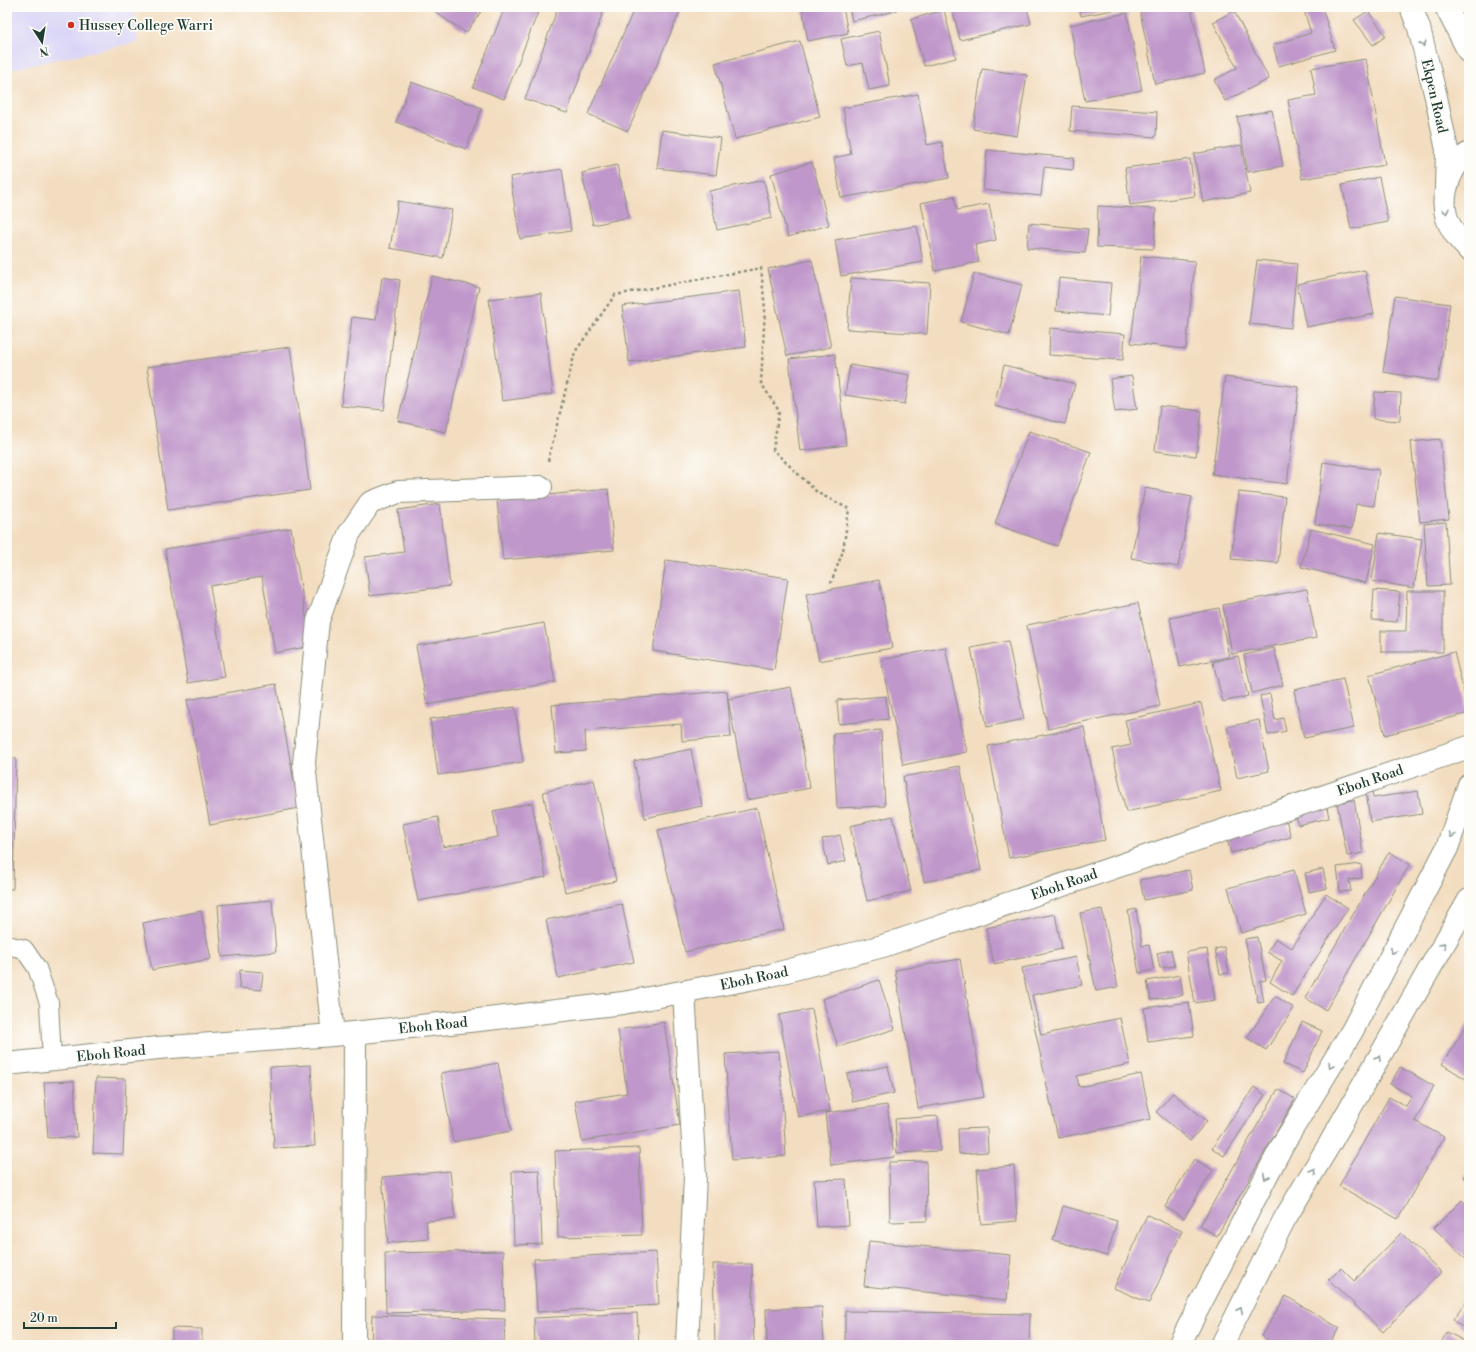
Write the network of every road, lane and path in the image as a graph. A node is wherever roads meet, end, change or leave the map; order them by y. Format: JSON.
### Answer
{"nodes":[{"id":1,"x":1411,"y":7,"type":"edge"},
{"id":2,"x":1446,"y":7,"type":"edge"},
{"id":3,"x":1469,"y":52,"type":"edge"},
{"id":4,"x":1469,"y":153,"type":"edge"},
{"id":5,"x":1446,"y":187,"type":"junction"},
{"id":6,"x":1463,"y":244,"type":"edge"},
{"id":7,"x":1469,"y":260,"type":"edge"},
{"id":8,"x":541,"y":487,"type":"joint"},
{"id":9,"x":831,"y":583,"type":"dead end"},
{"id":10,"x":1469,"y":747,"type":"edge"},
{"id":11,"x":1469,"y":785,"type":"edge"},
{"id":12,"x":1469,"y":900,"type":"edge"},
{"id":13,"x":7,"y":945,"type":"edge"},
{"id":14,"x":684,"y":992,"type":"junction"},
{"id":15,"x":355,"y":1033,"type":"junction"},
{"id":16,"x":333,"y":1035,"type":"junction"},
{"id":17,"x":52,"y":1059,"type":"junction"},
{"id":18,"x":7,"y":1064,"type":"edge"},
{"id":19,"x":354,"y":1345,"type":"edge"},
{"id":20,"x":687,"y":1345,"type":"edge"},
{"id":21,"x":1179,"y":1345,"type":"edge"},
{"id":22,"x":1222,"y":1345,"type":"edge"}],
"edges":[{"from":1,"to":5,"type":"street","name":"Ekpen Road","one_way":true},
{"from":2,"to":3,"type":"street"},
{"from":4,"to":5,"type":"street"},
{"from":5,"to":6,"type":"street","name":"Ekpen Road","one_way":true},
{"from":6,"to":7,"type":"street","name":"Ekpen Road"},
{"from":8,"to":9,"type":"path"},
{"from":8,"to":16,"type":"street"},
{"from":10,"to":14,"type":"street","name":"Eboh Road"},
{"from":11,"to":21,"type":"street","one_way":true},
{"from":22,"to":12,"type":"street","one_way":true},
{"from":13,"to":17,"type":"lane"},
{"from":14,"to":15,"type":"street","name":"Eboh Road"},
{"from":14,"to":20,"type":"street"},
{"from":15,"to":16,"type":"street","name":"Eboh Road"},
{"from":15,"to":19,"type":"street"},
{"from":16,"to":17,"type":"street","name":"Eboh Road"},
{"from":17,"to":18,"type":"street","name":"Eboh Road"}]}
